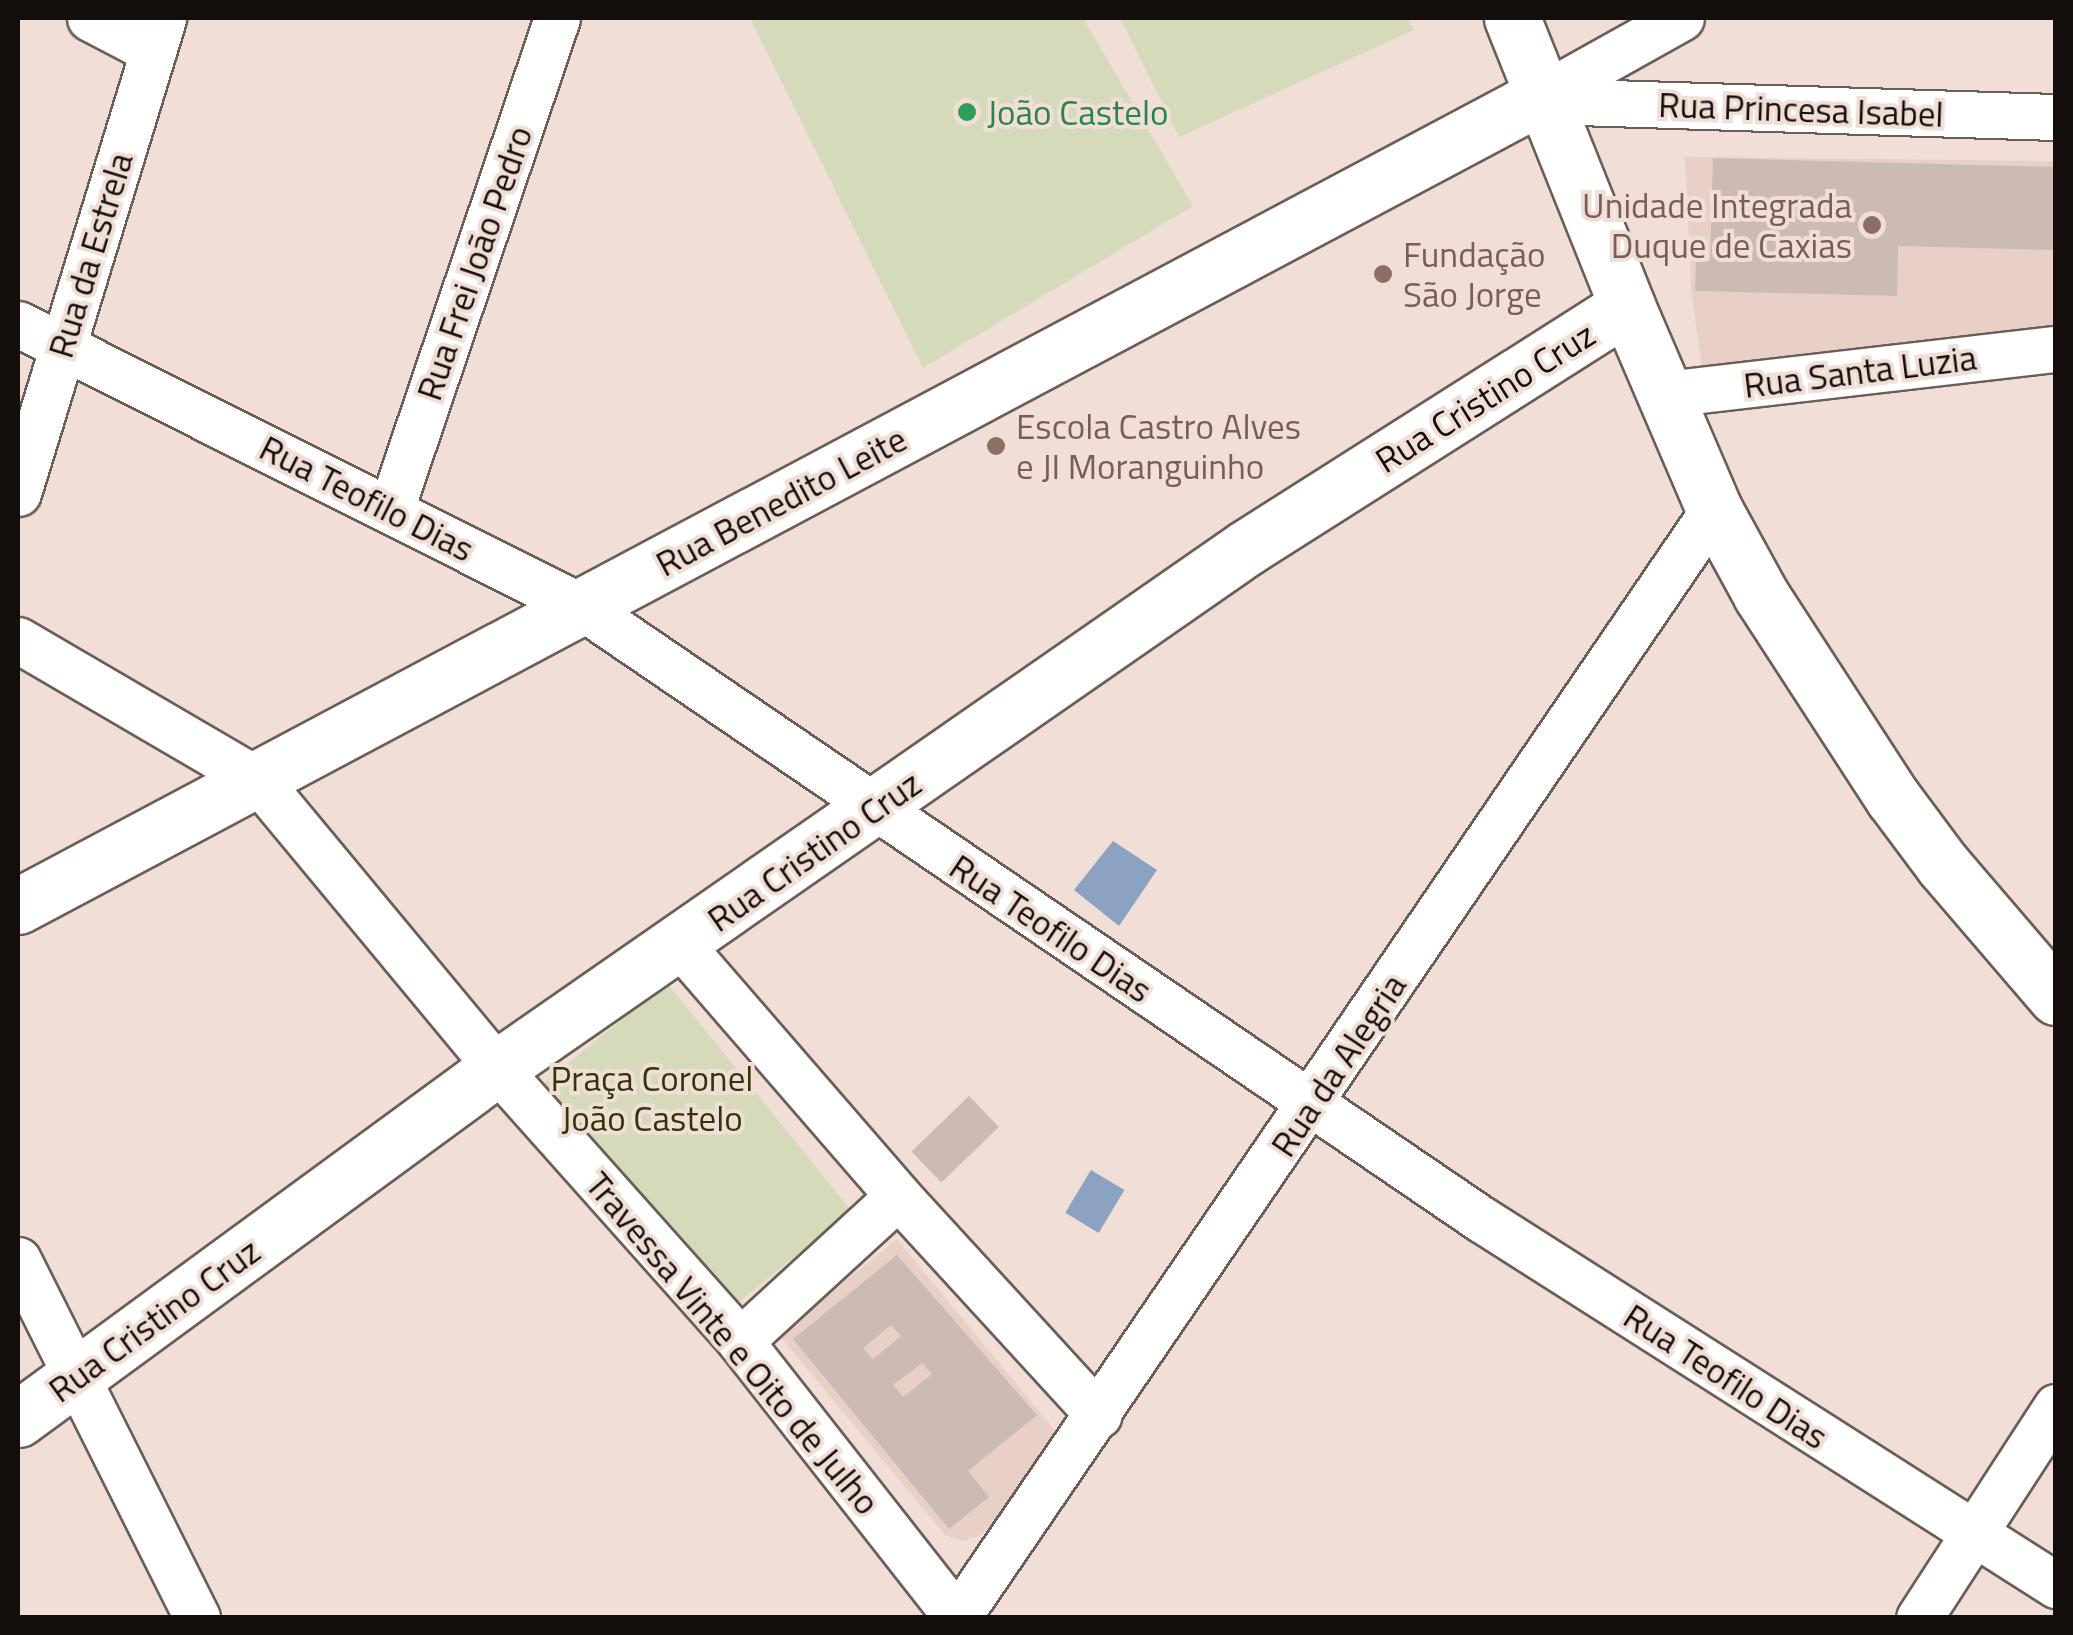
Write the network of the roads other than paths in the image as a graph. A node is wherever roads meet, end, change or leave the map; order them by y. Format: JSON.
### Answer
{"nodes":[{"id":1,"x":90,"y":18,"type":"edge"},
{"id":2,"x":557,"y":18,"type":"edge"},
{"id":3,"x":1512,"y":18,"type":"edge"},
{"id":4,"x":1681,"y":18,"type":"edge"},
{"id":5,"x":158,"y":34,"type":"edge"},
{"id":6,"x":1545,"y":98,"type":"junction"},
{"id":7,"x":2056,"y":117,"type":"edge"},
{"id":8,"x":1627,"y":306,"type":"junction"},
{"id":9,"x":18,"y":324,"type":"edge"},
{"id":10,"x":62,"y":346,"type":"junction"},
{"id":11,"x":2056,"y":349,"type":"edge"},
{"id":12,"x":1665,"y":394,"type":"junction"},
{"id":13,"x":18,"y":492,"type":"edge"},
{"id":14,"x":391,"y":509,"type":"junction"},
{"id":15,"x":1714,"y":509,"type":"junction"},
{"id":16,"x":582,"y":607,"type":"junction"},
{"id":17,"x":18,"y":640,"type":"edge"},
{"id":18,"x":258,"y":780,"type":"junction"},
{"id":19,"x":875,"y":808,"type":"junction"},
{"id":20,"x":18,"y":906,"type":"edge"},
{"id":21,"x":680,"y":944,"type":"junction"},
{"id":22,"x":2056,"y":997,"type":"edge"},
{"id":23,"x":497,"y":1068,"type":"junction"},
{"id":24,"x":1312,"y":1104,"type":"junction"},
{"id":25,"x":898,"y":1196,"type":"junction"},
{"id":26,"x":18,"y":1260,"type":"edge"},
{"id":27,"x":740,"y":1341,"type":"junction"},
{"id":28,"x":77,"y":1378,"type":"junction"},
{"id":29,"x":2056,"y":1407,"type":"edge"},
{"id":30,"x":1099,"y":1415,"type":"junction"},
{"id":31,"x":18,"y":1419,"type":"edge"},
{"id":32,"x":1973,"y":1535,"type":"junction"},
{"id":33,"x":2056,"y":1585,"type":"edge"},
{"id":34,"x":197,"y":1618,"type":"edge"},
{"id":35,"x":958,"y":1618,"type":"edge"},
{"id":36,"x":1919,"y":1618,"type":"edge"}],
"edges":[{"from":1,"to":5,"type":"street"},
{"from":2,"to":14,"type":"street","name":"Rua Frei João Pedro"},
{"from":3,"to":6,"type":"street"},
{"from":4,"to":6,"type":"street"},
{"from":5,"to":10,"type":"street","name":"Rua da Estrela"},
{"from":6,"to":7,"type":"street","name":"Rua Princesa Isabel"},
{"from":6,"to":8,"type":"street"},
{"from":6,"to":16,"type":"street","name":"Rua Benedito Leite"},
{"from":8,"to":12,"type":"street"},
{"from":8,"to":19,"type":"street","name":"Rua Cristino Cruz"},
{"from":9,"to":10,"type":"street","name":"Rua Teofilo Dias"},
{"from":10,"to":13,"type":"street","name":"Rua da Estrela"},
{"from":10,"to":14,"type":"street","name":"Rua Teofilo Dias"},
{"from":11,"to":12,"type":"street","name":"Rua Santa Luzia"},
{"from":12,"to":15,"type":"street"},
{"from":14,"to":16,"type":"street","name":"Rua Teofilo Dias"},
{"from":15,"to":22,"type":"street"},
{"from":15,"to":24,"type":"street","name":"Rua da Alegria"},
{"from":16,"to":18,"type":"street","name":"Rua Benedito Leite"},
{"from":16,"to":19,"type":"street","name":"Rua Teofilo Dias"},
{"from":17,"to":18,"type":"street","name":"Travessa Vinte e Oito de Julho"},
{"from":18,"to":20,"type":"street","name":"Rua Benedito Leite"},
{"from":18,"to":23,"type":"street","name":"Travessa Vinte e Oito de Julho"},
{"from":19,"to":21,"type":"street","name":"Rua Cristino Cruz"},
{"from":19,"to":24,"type":"street","name":"Rua Teofilo Dias"},
{"from":21,"to":23,"type":"street","name":"Rua Cristino Cruz"},
{"from":21,"to":25,"type":"street"},
{"from":23,"to":27,"type":"street","name":"Travessa Vinte e Oito de Julho"},
{"from":23,"to":28,"type":"street","name":"Rua Cristino Cruz"},
{"from":24,"to":30,"type":"street","name":"Rua da Alegria"},
{"from":24,"to":32,"type":"street","name":"Rua Teofilo Dias"},
{"from":25,"to":27,"type":"street"},
{"from":25,"to":30,"type":"street"},
{"from":26,"to":28,"type":"street"},
{"from":27,"to":35,"type":"street","name":"Travessa Vinte e Oito de Julho"},
{"from":28,"to":31,"type":"street","name":"Rua Cristino Cruz"},
{"from":28,"to":34,"type":"street"},
{"from":29,"to":32,"type":"street"},
{"from":30,"to":35,"type":"street","name":"Rua da Alegria"},
{"from":32,"to":33,"type":"street","name":"Rua Teofilo Dias"},
{"from":32,"to":36,"type":"street"}]}
